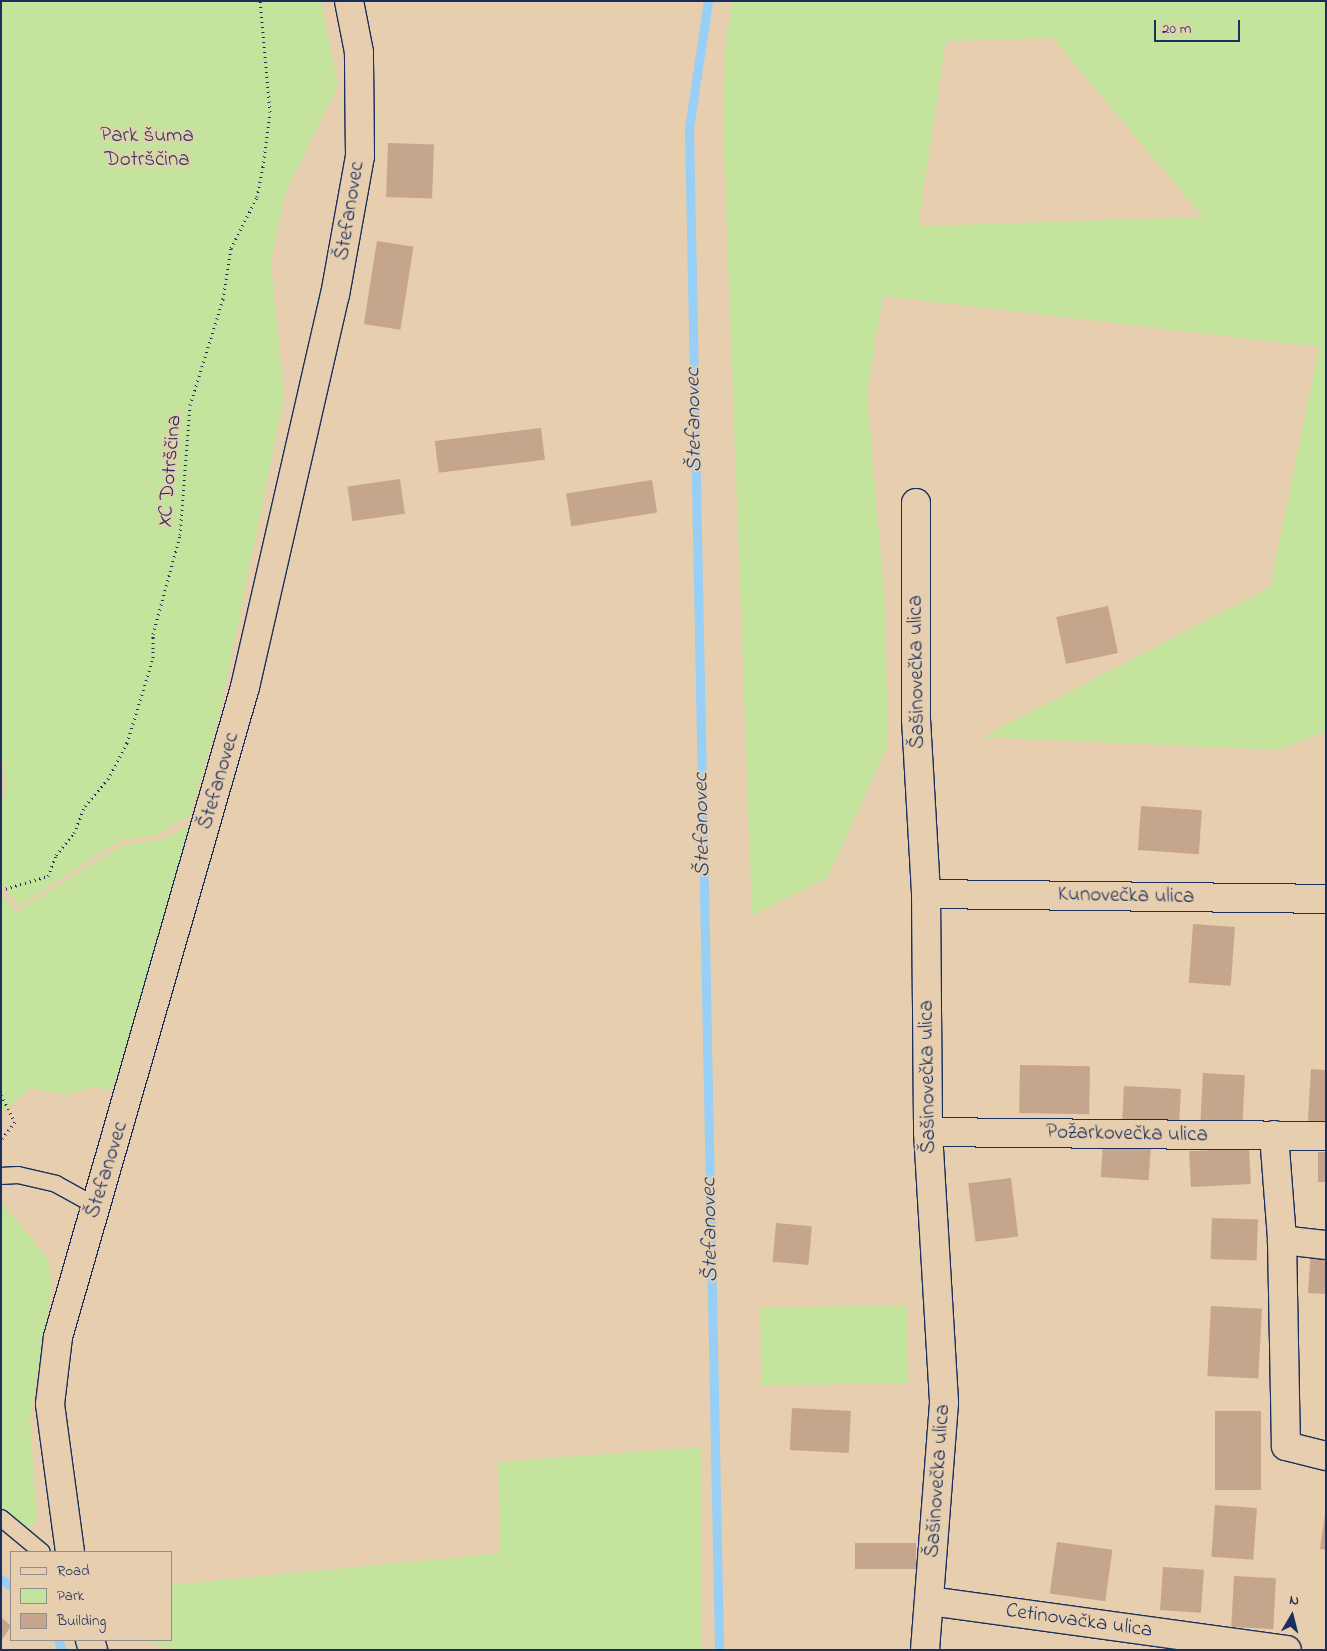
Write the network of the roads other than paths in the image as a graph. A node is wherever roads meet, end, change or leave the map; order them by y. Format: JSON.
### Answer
{"nodes":[{"id":1,"x":349,"y":1,"type":"edge"},
{"id":2,"x":916,"y":504,"type":"dead end"},
{"id":3,"x":926,"y":894,"type":"junction"},
{"id":4,"x":1326,"y":899,"type":"edge"},
{"id":5,"x":928,"y":1132,"type":"junction"},
{"id":6,"x":1274,"y":1135,"type":"junction"},
{"id":7,"x":1326,"y":1136,"type":"edge"},
{"id":8,"x":1,"y":1176,"type":"edge"},
{"id":9,"x":96,"y":1206,"type":"junction"},
{"id":10,"x":1282,"y":1240,"type":"junction"},
{"id":11,"x":1326,"y":1245,"type":"edge"},
{"id":12,"x":1326,"y":1456,"type":"edge"},
{"id":13,"x":1,"y":1518,"type":"edge"},
{"id":14,"x":41,"y":1551,"type":"edge"},
{"id":15,"x":70,"y":1551,"type":"edge"},
{"id":16,"x":930,"y":1601,"type":"junction"},
{"id":17,"x":925,"y":1650,"type":"edge"},
{"id":18,"x":1287,"y":1650,"type":"edge"}],
"edges":[{"from":1,"to":9,"type":"street","name":"Štefanovec"},
{"from":2,"to":3,"type":"street","name":"Šašinovečka ulica"},
{"from":3,"to":4,"type":"street","name":"Kunovečka ulica"},
{"from":3,"to":5,"type":"street","name":"Šašinovečka ulica"},
{"from":5,"to":6,"type":"street","name":"Požarkovečka ulica"},
{"from":5,"to":16,"type":"street","name":"Šašinovečka ulica"},
{"from":6,"to":7,"type":"street","name":"Požarkovečka ulica"},
{"from":6,"to":10,"type":"street"},
{"from":8,"to":9,"type":"lane"},
{"from":9,"to":15,"type":"street","name":"Štefanovec"},
{"from":10,"to":11,"type":"street"},
{"from":10,"to":12,"type":"street"},
{"from":13,"to":14,"type":"lane"},
{"from":16,"to":17,"type":"street","name":"Šašinovečka ulica"},
{"from":16,"to":18,"type":"street","name":"Cetinovačka ulica"}]}
